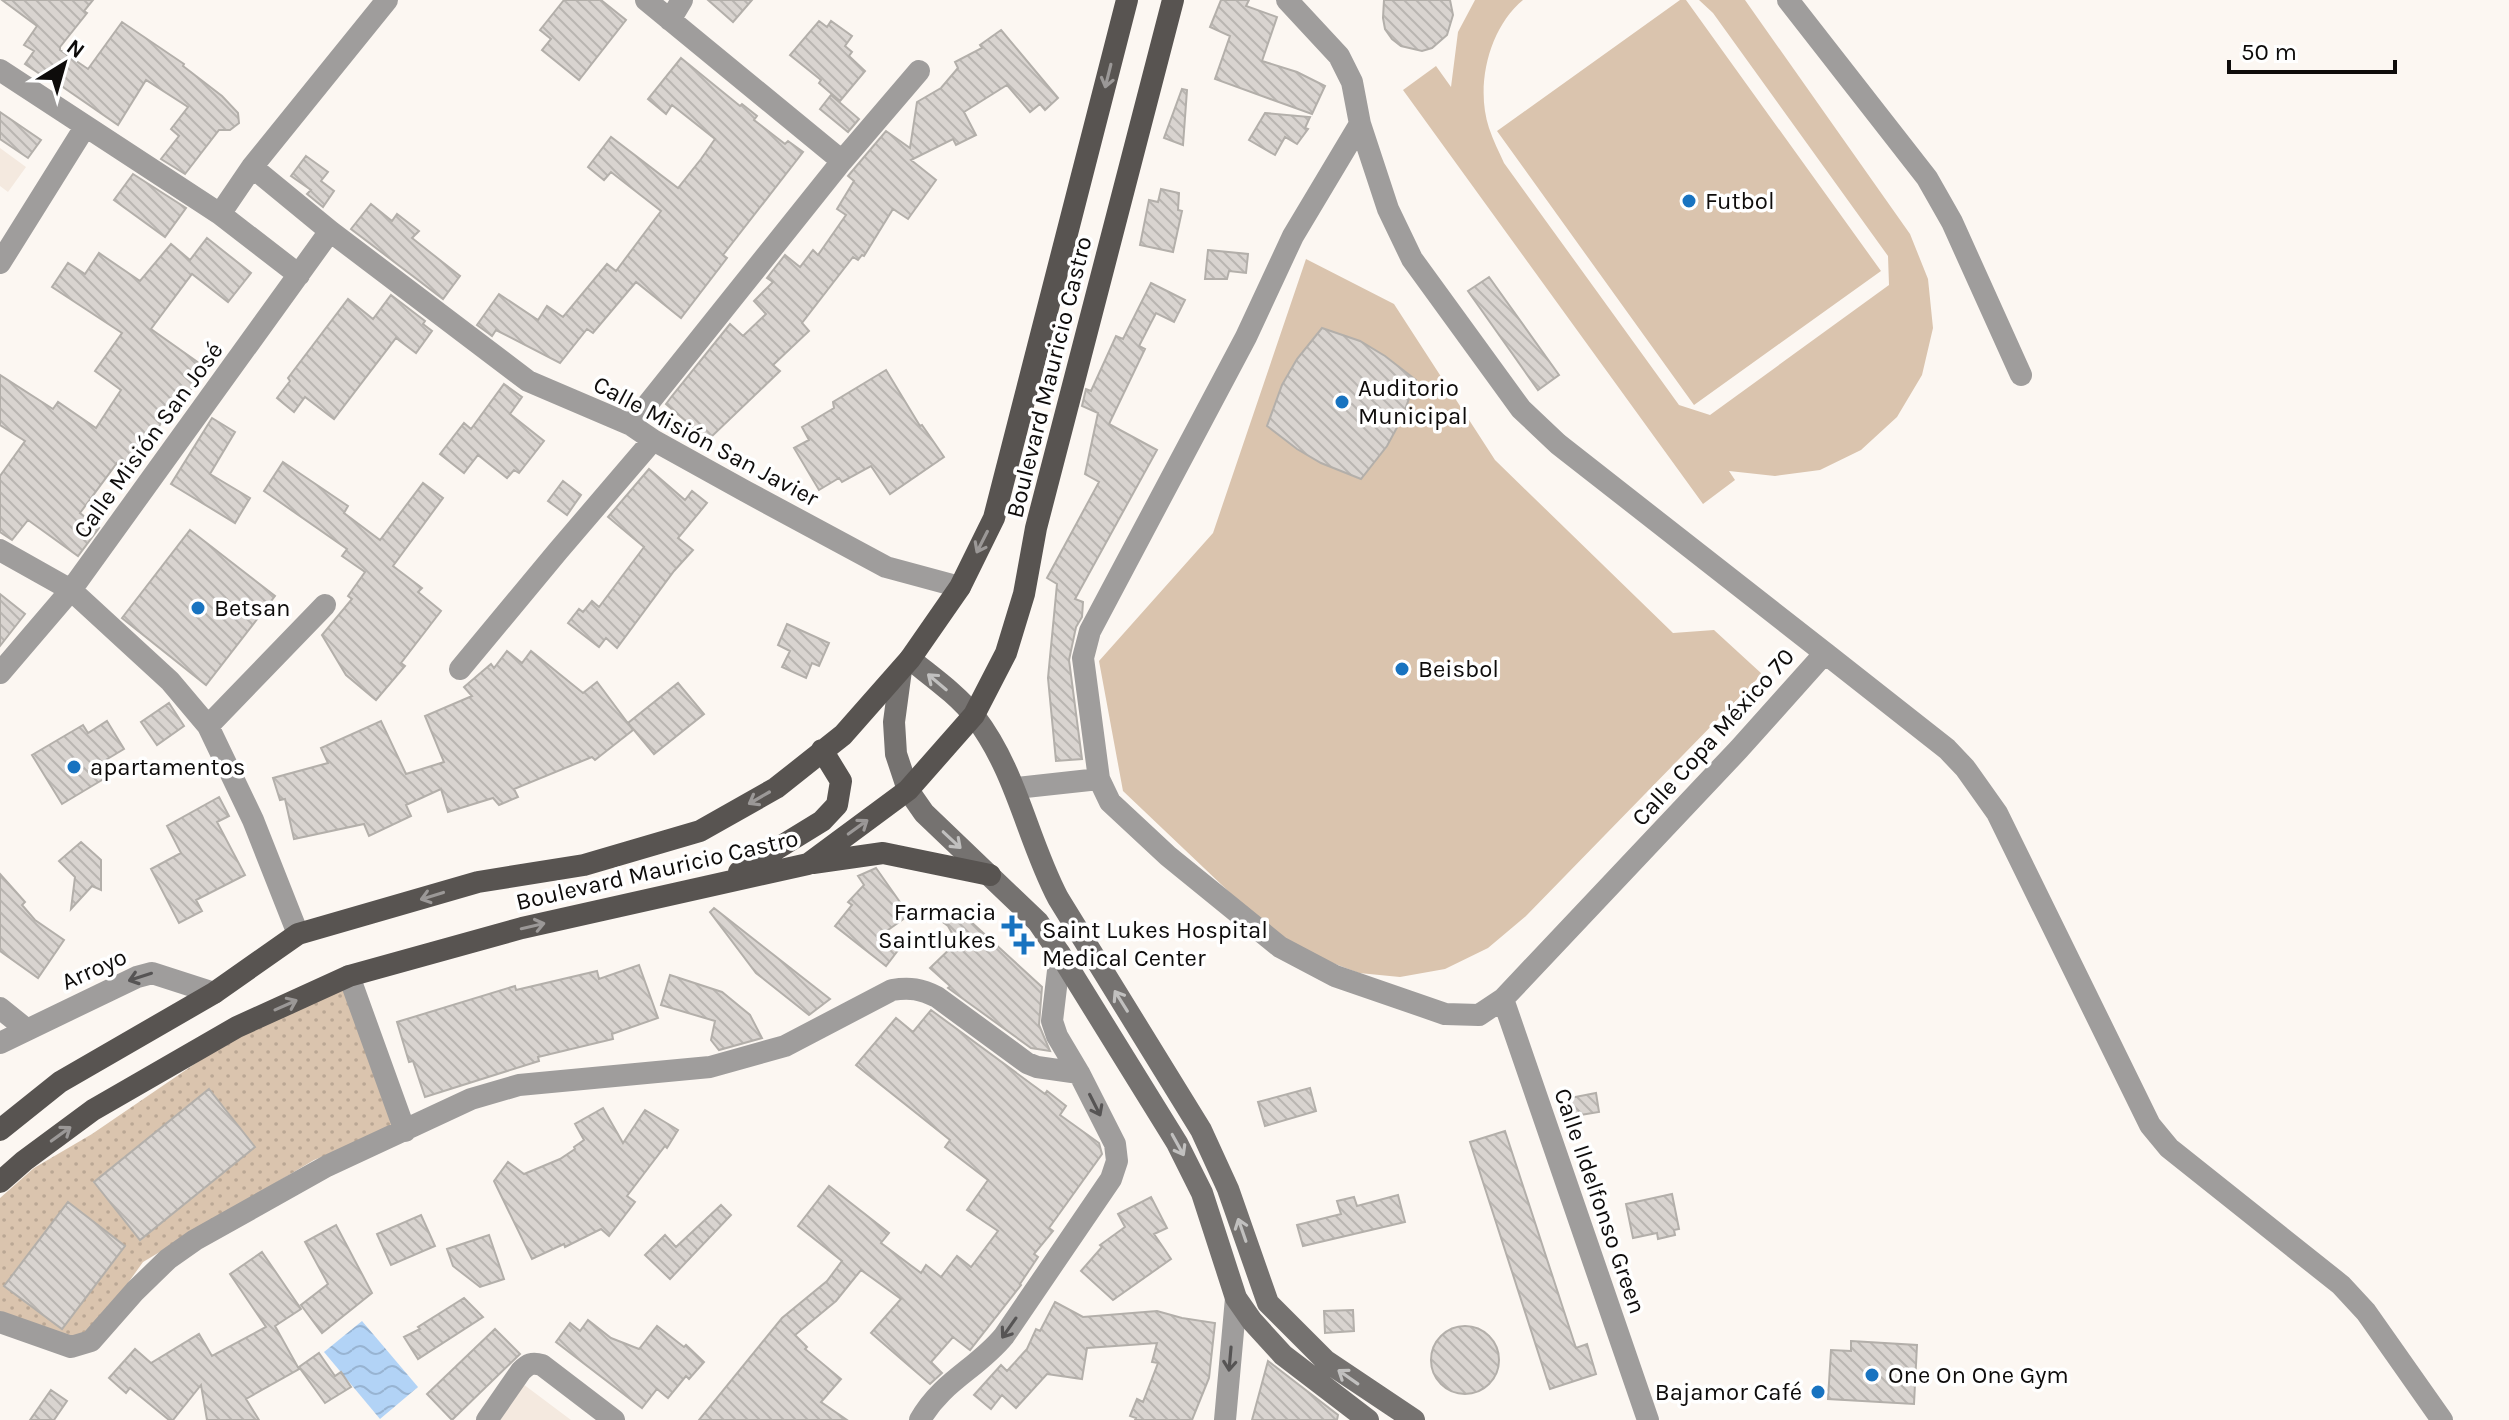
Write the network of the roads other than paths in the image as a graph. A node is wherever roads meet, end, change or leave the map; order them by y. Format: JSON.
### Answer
{"nodes":[{"id":1,"x":387,"y":0,"type":"edge"},
{"id":2,"x":646,"y":0,"type":"edge"},
{"id":3,"x":682,"y":0,"type":"edge"},
{"id":4,"x":1127,"y":0,"type":"edge"},
{"id":5,"x":1173,"y":0,"type":"edge"},
{"id":6,"x":1287,"y":0,"type":"edge"},
{"id":7,"x":1788,"y":0,"type":"edge"},
{"id":8,"x":670,"y":20,"type":"junction"},
{"id":9,"x":0,"y":70,"type":"edge"},
{"id":10,"x":919,"y":71,"type":"dead end"},
{"id":11,"x":1360,"y":124,"type":"junction"},
{"id":12,"x":85,"y":127,"type":"junction"},
{"id":13,"x":842,"y":161,"type":"junction"},
{"id":14,"x":252,"y":167,"type":"junction"},
{"id":15,"x":220,"y":214,"type":"junction"},
{"id":16,"x":330,"y":231,"type":"junction"},
{"id":17,"x":0,"y":263,"type":"edge"},
{"id":18,"x":299,"y":275,"type":"junction"},
{"id":19,"x":2021,"y":375,"type":"dead end"},
{"id":20,"x":631,"y":425,"type":"junction"},
{"id":21,"x":653,"y":440,"type":"junction"},
{"id":22,"x":0,"y":550,"type":"edge"},
{"id":23,"x":960,"y":587,"type":"junction"},
{"id":24,"x":71,"y":590,"type":"junction"},
{"id":25,"x":325,"y":605,"type":"dead end"},
{"id":26,"x":1825,"y":653,"type":"junction"},
{"id":27,"x":905,"y":665,"type":"junction"},
{"id":28,"x":460,"y":669,"type":"dead end"},
{"id":29,"x":0,"y":673,"type":"edge"},
{"id":30,"x":974,"y":715,"type":"junction"},
{"id":31,"x":208,"y":726,"type":"junction"},
{"id":32,"x":822,"y":750,"type":"junction"},
{"id":33,"x":1099,"y":779,"type":"junction"},
{"id":34,"x":1016,"y":788,"type":"junction"},
{"id":35,"x":908,"y":790,"type":"junction"},
{"id":36,"x":808,"y":864,"type":"junction"},
{"id":37,"x":990,"y":875,"type":"junction"},
{"id":38,"x":713,"y":886,"type":"junction"},
{"id":39,"x":298,"y":934,"type":"junction"},
{"id":40,"x":1060,"y":954,"type":"junction"},
{"id":41,"x":349,"y":976,"type":"junction"},
{"id":42,"x":214,"y":993,"type":"junction"},
{"id":43,"x":1503,"y":999,"type":"junction"},
{"id":44,"x":0,"y":1008,"type":"edge"},
{"id":45,"x":26,"y":1029,"type":"junction"},
{"id":46,"x":0,"y":1043,"type":"edge"},
{"id":47,"x":1079,"y":1073,"type":"junction"},
{"id":48,"x":0,"y":1130,"type":"edge"},
{"id":49,"x":405,"y":1131,"type":"junction"},
{"id":50,"x":0,"y":1182,"type":"edge"},
{"id":51,"x":1236,"y":1298,"type":"junction"},
{"id":52,"x":1,"y":1327,"type":"edge"},
{"id":53,"x":487,"y":1420,"type":"edge"},
{"id":54,"x":614,"y":1420,"type":"edge"},
{"id":55,"x":920,"y":1420,"type":"edge"},
{"id":56,"x":1225,"y":1420,"type":"edge"},
{"id":57,"x":1368,"y":1420,"type":"edge"},
{"id":58,"x":1414,"y":1420,"type":"edge"},
{"id":59,"x":1648,"y":1420,"type":"edge"},
{"id":60,"x":2442,"y":1420,"type":"edge"}],
"edges":[{"from":1,"to":14,"type":"street"},
{"from":2,"to":8,"type":"street"},
{"from":3,"to":8,"type":"street"},
{"from":4,"to":23,"type":"main road","name":"Boulevard Mauricio Castro","one_way":true},
{"from":5,"to":30,"type":"main road","name":"Boulevard Mauricio Castro"},
{"from":6,"to":11,"type":"street","name":"Calle Copa México 70"},
{"from":7,"to":19,"type":"street"},
{"from":8,"to":13,"type":"street"},
{"from":9,"to":12,"type":"street"},
{"from":10,"to":13,"type":"street"},
{"from":11,"to":26,"type":"street","name":"Calle Copa México 70"},
{"from":11,"to":33,"type":"street"},
{"from":12,"to":15,"type":"street"},
{"from":12,"to":17,"type":"street"},
{"from":13,"to":20,"type":"street"},
{"from":14,"to":15,"type":"street"},
{"from":14,"to":16,"type":"street","name":"Calle Misión San Javier"},
{"from":15,"to":18,"type":"street"},
{"from":16,"to":18,"type":"street","name":"Calle Misión San José"},
{"from":16,"to":20,"type":"street","name":"Calle Misión San Javier"},
{"from":18,"to":24,"type":"street","name":"Calle Misión San José"},
{"from":20,"to":21,"type":"street","name":"Calle Misión San Javier"},
{"from":21,"to":23,"type":"street","name":"Calle Misión San Javier"},
{"from":21,"to":28,"type":"street"},
{"from":22,"to":24,"type":"street"},
{"from":23,"to":27,"type":"main road","name":"Boulevard Mauricio Castro"},
{"from":24,"to":29,"type":"street","name":"Calle Misión San José"},
{"from":24,"to":31,"type":"street"},
{"from":25,"to":31,"type":"street"},
{"from":26,"to":43,"type":"street","name":"Calle Copa México 70"},
{"from":26,"to":60,"type":"street"},
{"from":30,"to":27,"type":"main road","one_way":true},
{"from":27,"to":32,"type":"main road","name":"Boulevard Mauricio Castro"},
{"from":27,"to":35,"type":"main road"},
{"from":30,"to":34,"type":"main road"},
{"from":30,"to":35,"type":"main road","name":"Boulevard Mauricio Castro"},
{"from":31,"to":39,"type":"street"},
{"from":32,"to":38,"type":"main road"},
{"from":32,"to":39,"type":"main road","name":"Boulevard Mauricio Castro","one_way":true},
{"from":33,"to":34,"type":"street"},
{"from":33,"to":43,"type":"street","name":"Calle Copa México 70"},
{"from":58,"to":34,"type":"main road","one_way":true},
{"from":36,"to":35,"type":"main road","name":"Boulevard Mauricio Castro","one_way":true},
{"from":35,"to":37,"type":"main road","one_way":true},
{"from":36,"to":37,"type":"main road"},
{"from":36,"to":38,"type":"main road","name":"Boulevard Mauricio Castro"},
{"from":37,"to":40,"type":"main road"},
{"from":41,"to":38,"type":"main road","name":"Boulevard Mauricio Castro","one_way":true},
{"from":39,"to":42,"type":"main road","name":"Boulevard Mauricio Castro"},
{"from":40,"to":47,"type":"street"},
{"from":40,"to":51,"type":"main road","one_way":true},
{"from":41,"to":49,"type":"street"},
{"from":50,"to":41,"type":"main road","name":"Boulevard Mauricio Castro","one_way":true},
{"from":42,"to":45,"type":"street","name":"Arroyo","one_way":true},
{"from":42,"to":48,"type":"main road","name":"Boulevard Mauricio Castro"},
{"from":43,"to":59,"type":"street","name":"Calle Ildelfonso Green"},
{"from":44,"to":45,"type":"street"},
{"from":45,"to":46,"type":"street","name":"Arroyo"},
{"from":47,"to":49,"type":"street"},
{"from":47,"to":55,"type":"street","one_way":true},
{"from":49,"to":52,"type":"street"},
{"from":51,"to":56,"type":"street","one_way":true},
{"from":51,"to":57,"type":"main road"},
{"from":53,"to":54,"type":"street"}]}
